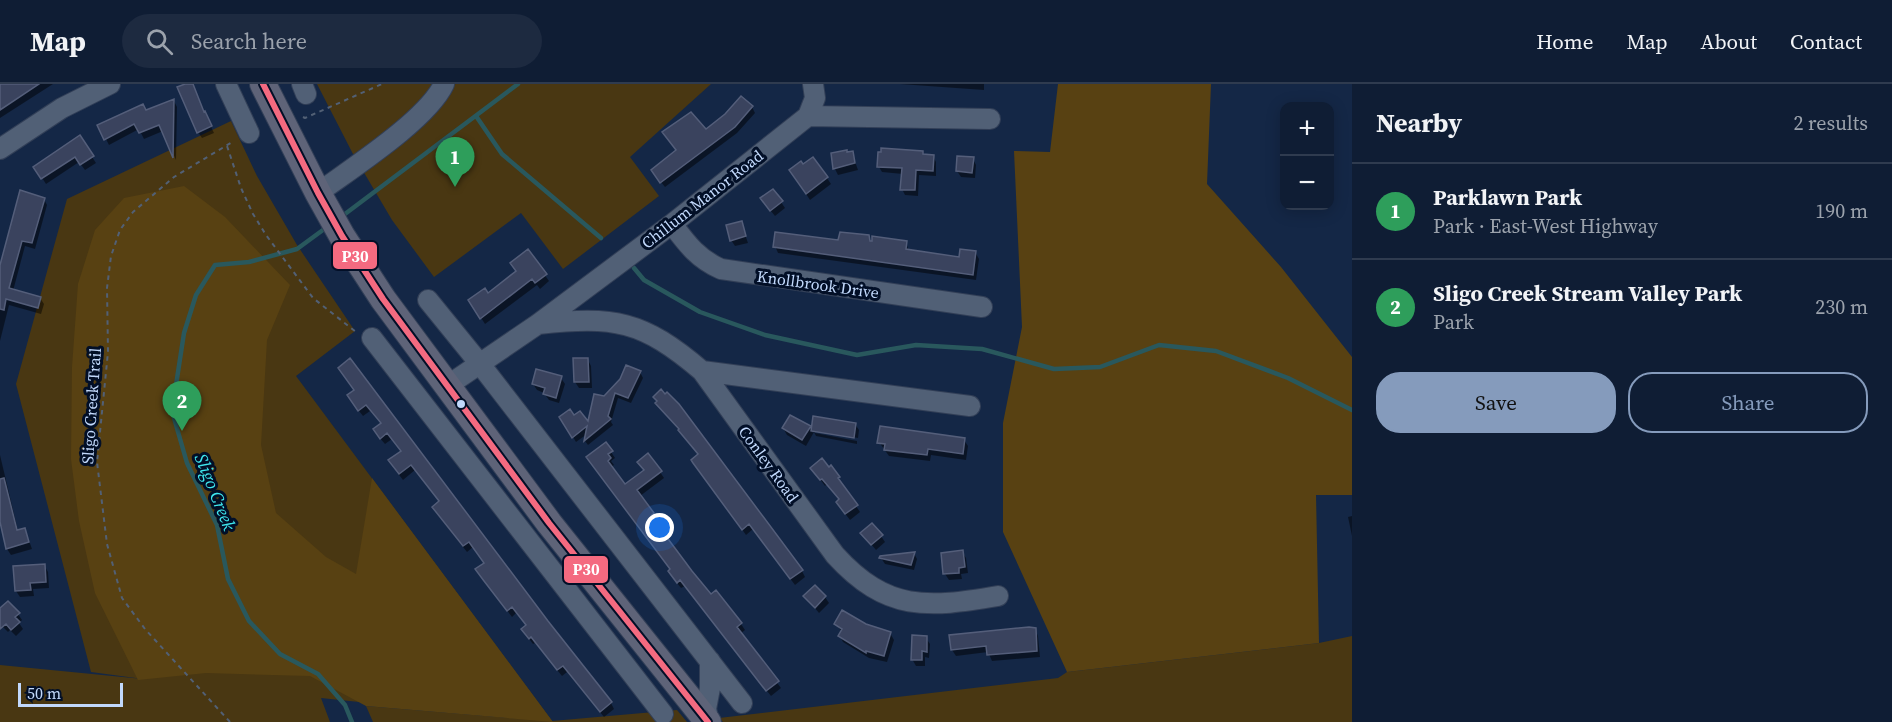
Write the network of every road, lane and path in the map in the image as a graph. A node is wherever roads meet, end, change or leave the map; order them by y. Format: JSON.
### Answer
{"nodes":[{"id":1,"x":110,"y":84,"type":"edge"},
{"id":2,"x":226,"y":84,"type":"edge"},
{"id":3,"x":262,"y":84,"type":"edge"},
{"id":4,"x":382,"y":84,"type":"edge"},
{"id":5,"x":444,"y":84,"type":"edge"},
{"id":6,"x":813,"y":84,"type":"edge"},
{"id":7,"x":299,"y":115,"type":"dead end"},
{"id":8,"x":808,"y":116,"type":"junction"},
{"id":9,"x":990,"y":119,"type":"dead end"},
{"id":10,"x":249,"y":133,"type":"joint"},
{"id":11,"x":227,"y":145,"type":"junction"},
{"id":12,"x":0,"y":149,"type":"edge"},
{"id":13,"x":320,"y":197,"type":"junction"},
{"id":14,"x":672,"y":224,"type":"junction"},
{"id":15,"x":428,"y":300,"type":"dead end"},
{"id":16,"x":982,"y":307,"type":"dead end"},
{"id":17,"x":538,"y":324,"type":"junction"},
{"id":18,"x":372,"y":338,"type":"joint"},
{"id":19,"x":480,"y":364,"type":"junction"},
{"id":20,"x":432,"y":366,"type":"junction"},
{"id":21,"x":702,"y":371,"type":"junction"},
{"id":22,"x":407,"y":383,"type":"junction"},
{"id":23,"x":447,"y":386,"type":"junction"},
{"id":24,"x":970,"y":406,"type":"dead end"},
{"id":25,"x":998,"y":596,"type":"dead end"},
{"id":26,"x":710,"y":662,"type":"junction"},
{"id":27,"x":641,"y":686,"type":"junction"},
{"id":28,"x":688,"y":697,"type":"junction"},
{"id":29,"x":742,"y":703,"type":"dead end"},
{"id":30,"x":663,"y":714,"type":"dead end"},
{"id":31,"x":230,"y":722,"type":"edge"},
{"id":32,"x":708,"y":722,"type":"edge"}],
"edges":[{"from":1,"to":12,"type":"street"},
{"from":2,"to":10,"type":"street"},
{"from":3,"to":13,"type":"main road"},
{"from":4,"to":7,"type":"path"},
{"from":5,"to":13,"type":"street"},
{"from":6,"to":8,"type":"street"},
{"from":8,"to":9,"type":"street"},
{"from":8,"to":14,"type":"street","name":"Chillum Manor Road"},
{"from":10,"to":11,"type":"path","name":"Sligo Creek Trail"},
{"from":11,"to":18,"type":"path"},
{"from":11,"to":31,"type":"path","name":"Sligo Creek Trail"},
{"from":13,"to":20,"type":"main road"},
{"from":14,"to":16,"type":"street","name":"Knollbrook Drive"},
{"from":14,"to":17,"type":"street","name":"Chillum Manor Road"},
{"from":15,"to":19,"type":"street"},
{"from":17,"to":19,"type":"street","name":"Chillum Manor Road"},
{"from":17,"to":21,"type":"street","name":"Conley Road"},
{"from":18,"to":22,"type":"street"},
{"from":19,"to":23,"type":"street","name":"Chillum Manor Road"},
{"from":19,"to":26,"type":"street"},
{"from":20,"to":22,"type":"street"},
{"from":20,"to":23,"type":"main road"},
{"from":21,"to":24,"type":"street"},
{"from":21,"to":25,"type":"street","name":"Conley Road"},
{"from":22,"to":27,"type":"street"},
{"from":23,"to":28,"type":"main road"},
{"from":26,"to":29,"type":"street"},
{"from":26,"to":32,"type":"street"},
{"from":27,"to":28,"type":"street"},
{"from":27,"to":30,"type":"street"},
{"from":28,"to":32,"type":"main road"}]}
